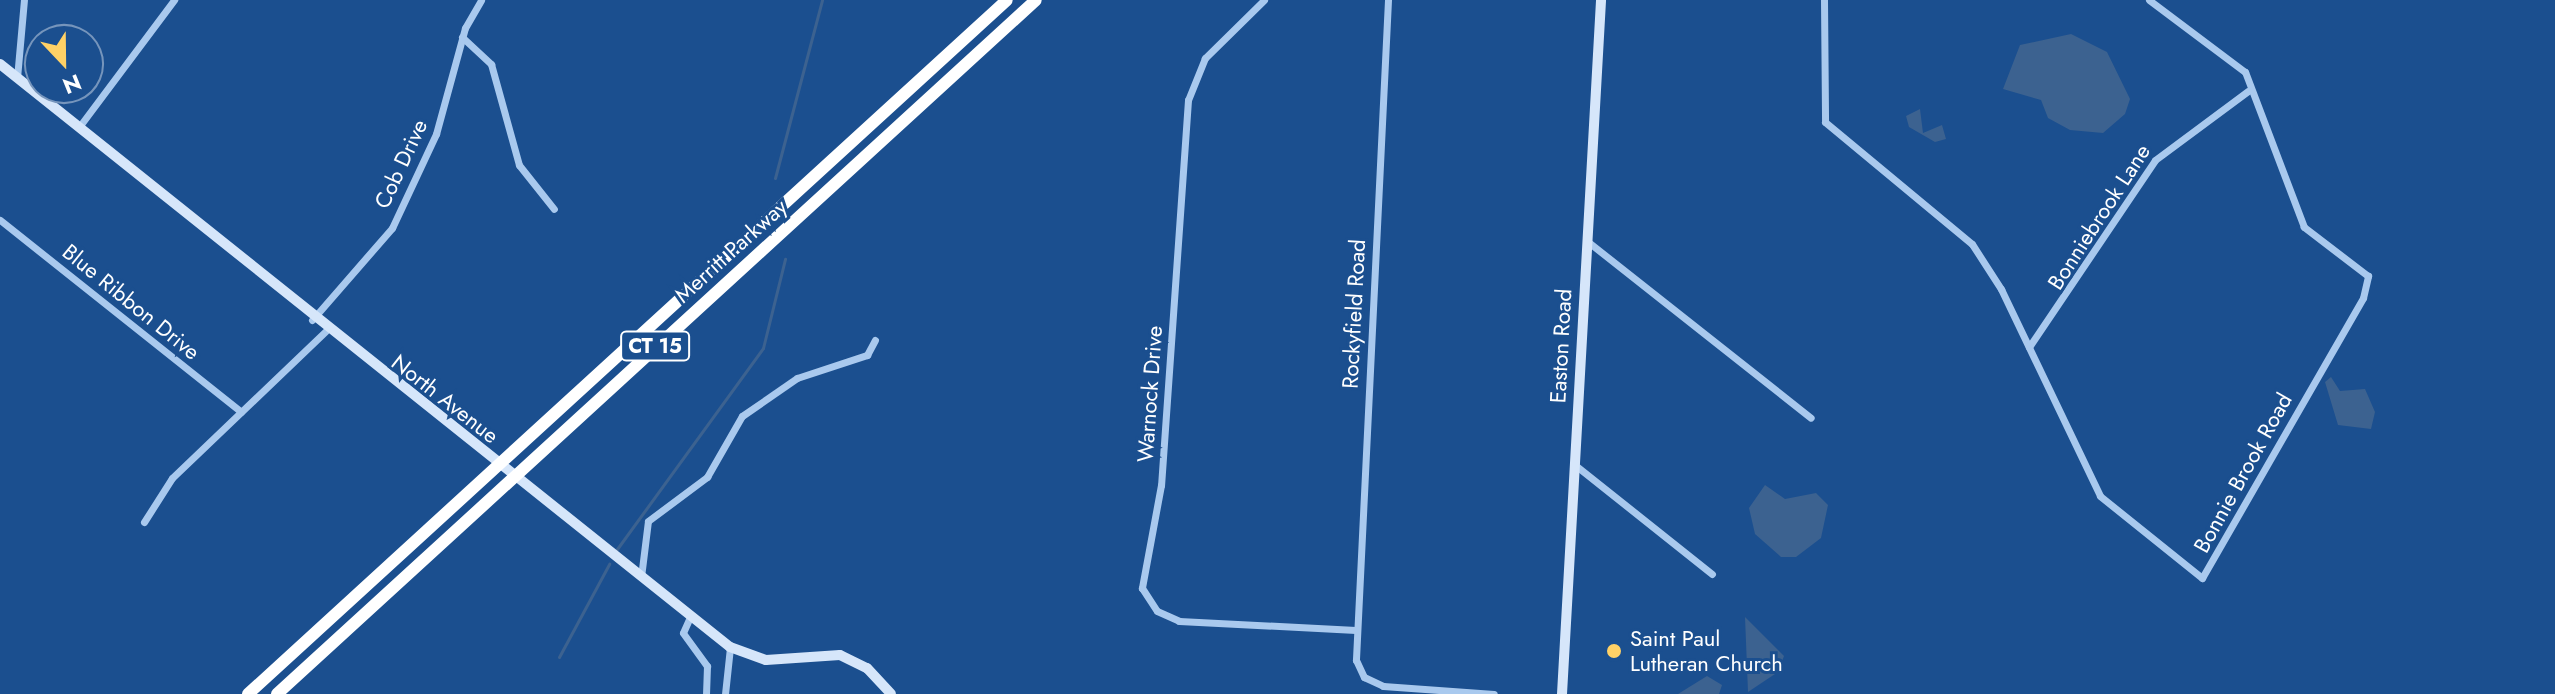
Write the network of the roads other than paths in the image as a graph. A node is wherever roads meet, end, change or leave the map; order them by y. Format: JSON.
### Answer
{"nodes":[{"id":1,"x":24,"y":0,"type":"edge"},
{"id":2,"x":174,"y":0,"type":"edge"},
{"id":3,"x":481,"y":0,"type":"edge"},
{"id":4,"x":1007,"y":0,"type":"edge"},
{"id":5,"x":1036,"y":0,"type":"edge"},
{"id":6,"x":1264,"y":0,"type":"edge"},
{"id":7,"x":1388,"y":0,"type":"edge"},
{"id":8,"x":1601,"y":0,"type":"edge"},
{"id":9,"x":1824,"y":0,"type":"edge"},
{"id":10,"x":2149,"y":0,"type":"edge"},
{"id":11,"x":462,"y":37,"type":"junction"},
{"id":12,"x":0,"y":64,"type":"edge"},
{"id":13,"x":17,"y":78,"type":"junction"},
{"id":14,"x":2248,"y":91,"type":"junction"},
{"id":15,"x":79,"y":127,"type":"junction"},
{"id":16,"x":554,"y":209,"type":"dead end"},
{"id":17,"x":0,"y":220,"type":"edge"},
{"id":18,"x":1587,"y":241,"type":"junction"},
{"id":19,"x":312,"y":320,"type":"junction"},
{"id":20,"x":326,"y":331,"type":"junction"},
{"id":21,"x":875,"y":340,"type":"dead end"},
{"id":22,"x":2029,"y":347,"type":"junction"},
{"id":23,"x":241,"y":412,"type":"junction"},
{"id":24,"x":1808,"y":416,"type":"dead end"},
{"id":25,"x":1575,"y":465,"type":"junction"},
{"id":26,"x":144,"y":522,"type":"dead end"},
{"id":27,"x":1712,"y":574,"type":"dead end"},
{"id":28,"x":641,"y":579,"type":"junction"},
{"id":29,"x":690,"y":617,"type":"junction"},
{"id":30,"x":1356,"y":630,"type":"junction"},
{"id":31,"x":730,"y":647,"type":"junction"},
{"id":32,"x":248,"y":694,"type":"edge"},
{"id":33,"x":277,"y":694,"type":"edge"},
{"id":34,"x":706,"y":694,"type":"edge"},
{"id":35,"x":725,"y":694,"type":"edge"},
{"id":36,"x":891,"y":694,"type":"edge"},
{"id":37,"x":1494,"y":694,"type":"edge"},
{"id":38,"x":1562,"y":694,"type":"edge"}],
"edges":[{"from":1,"to":13,"type":"street"},
{"from":2,"to":15,"type":"street"},
{"from":3,"to":11,"type":"street","name":"Cob Drive"},
{"from":4,"to":32,"type":"highway","name":"Merritt Parkway","number":"CT 15"},
{"from":5,"to":33,"type":"highway","name":"Merritt Parkway","number":"CT 15"},
{"from":6,"to":30,"type":"street","name":"Warnock Drive"},
{"from":7,"to":30,"type":"street","name":"Rockyfield Road"},
{"from":8,"to":18,"type":"street","name":"Easton Road"},
{"from":9,"to":22,"type":"street","name":"Bonnie Brook Road"},
{"from":10,"to":14,"type":"street","name":"Bonnie Brook Road"},
{"from":11,"to":16,"type":"street"},
{"from":11,"to":19,"type":"street","name":"Cob Drive"},
{"from":12,"to":13,"type":"street","name":"North Avenue"},
{"from":13,"to":15,"type":"street","name":"North Avenue"},
{"from":14,"to":22,"type":"street","name":"Bonniebrook Lane"},
{"from":14,"to":22,"type":"street","name":"Bonnie Brook Road"},
{"from":15,"to":19,"type":"street","name":"North Avenue"},
{"from":17,"to":23,"type":"street","name":"Blue Ribbon Drive"},
{"from":18,"to":24,"type":"street"},
{"from":18,"to":25,"type":"street","name":"Easton Road"},
{"from":19,"to":20,"type":"street","name":"North Avenue"},
{"from":20,"to":23,"type":"street"},
{"from":20,"to":28,"type":"street","name":"North Avenue"},
{"from":21,"to":28,"type":"street"},
{"from":23,"to":26,"type":"street"},
{"from":25,"to":27,"type":"street"},
{"from":25,"to":38,"type":"street","name":"Easton Road"},
{"from":28,"to":29,"type":"street","name":"North Avenue"},
{"from":29,"to":31,"type":"street","name":"North Avenue"},
{"from":29,"to":34,"type":"street"},
{"from":30,"to":37,"type":"street","name":"Rockyfield Road"},
{"from":31,"to":35,"type":"street"},
{"from":31,"to":36,"type":"street","name":"North Avenue"}]}
